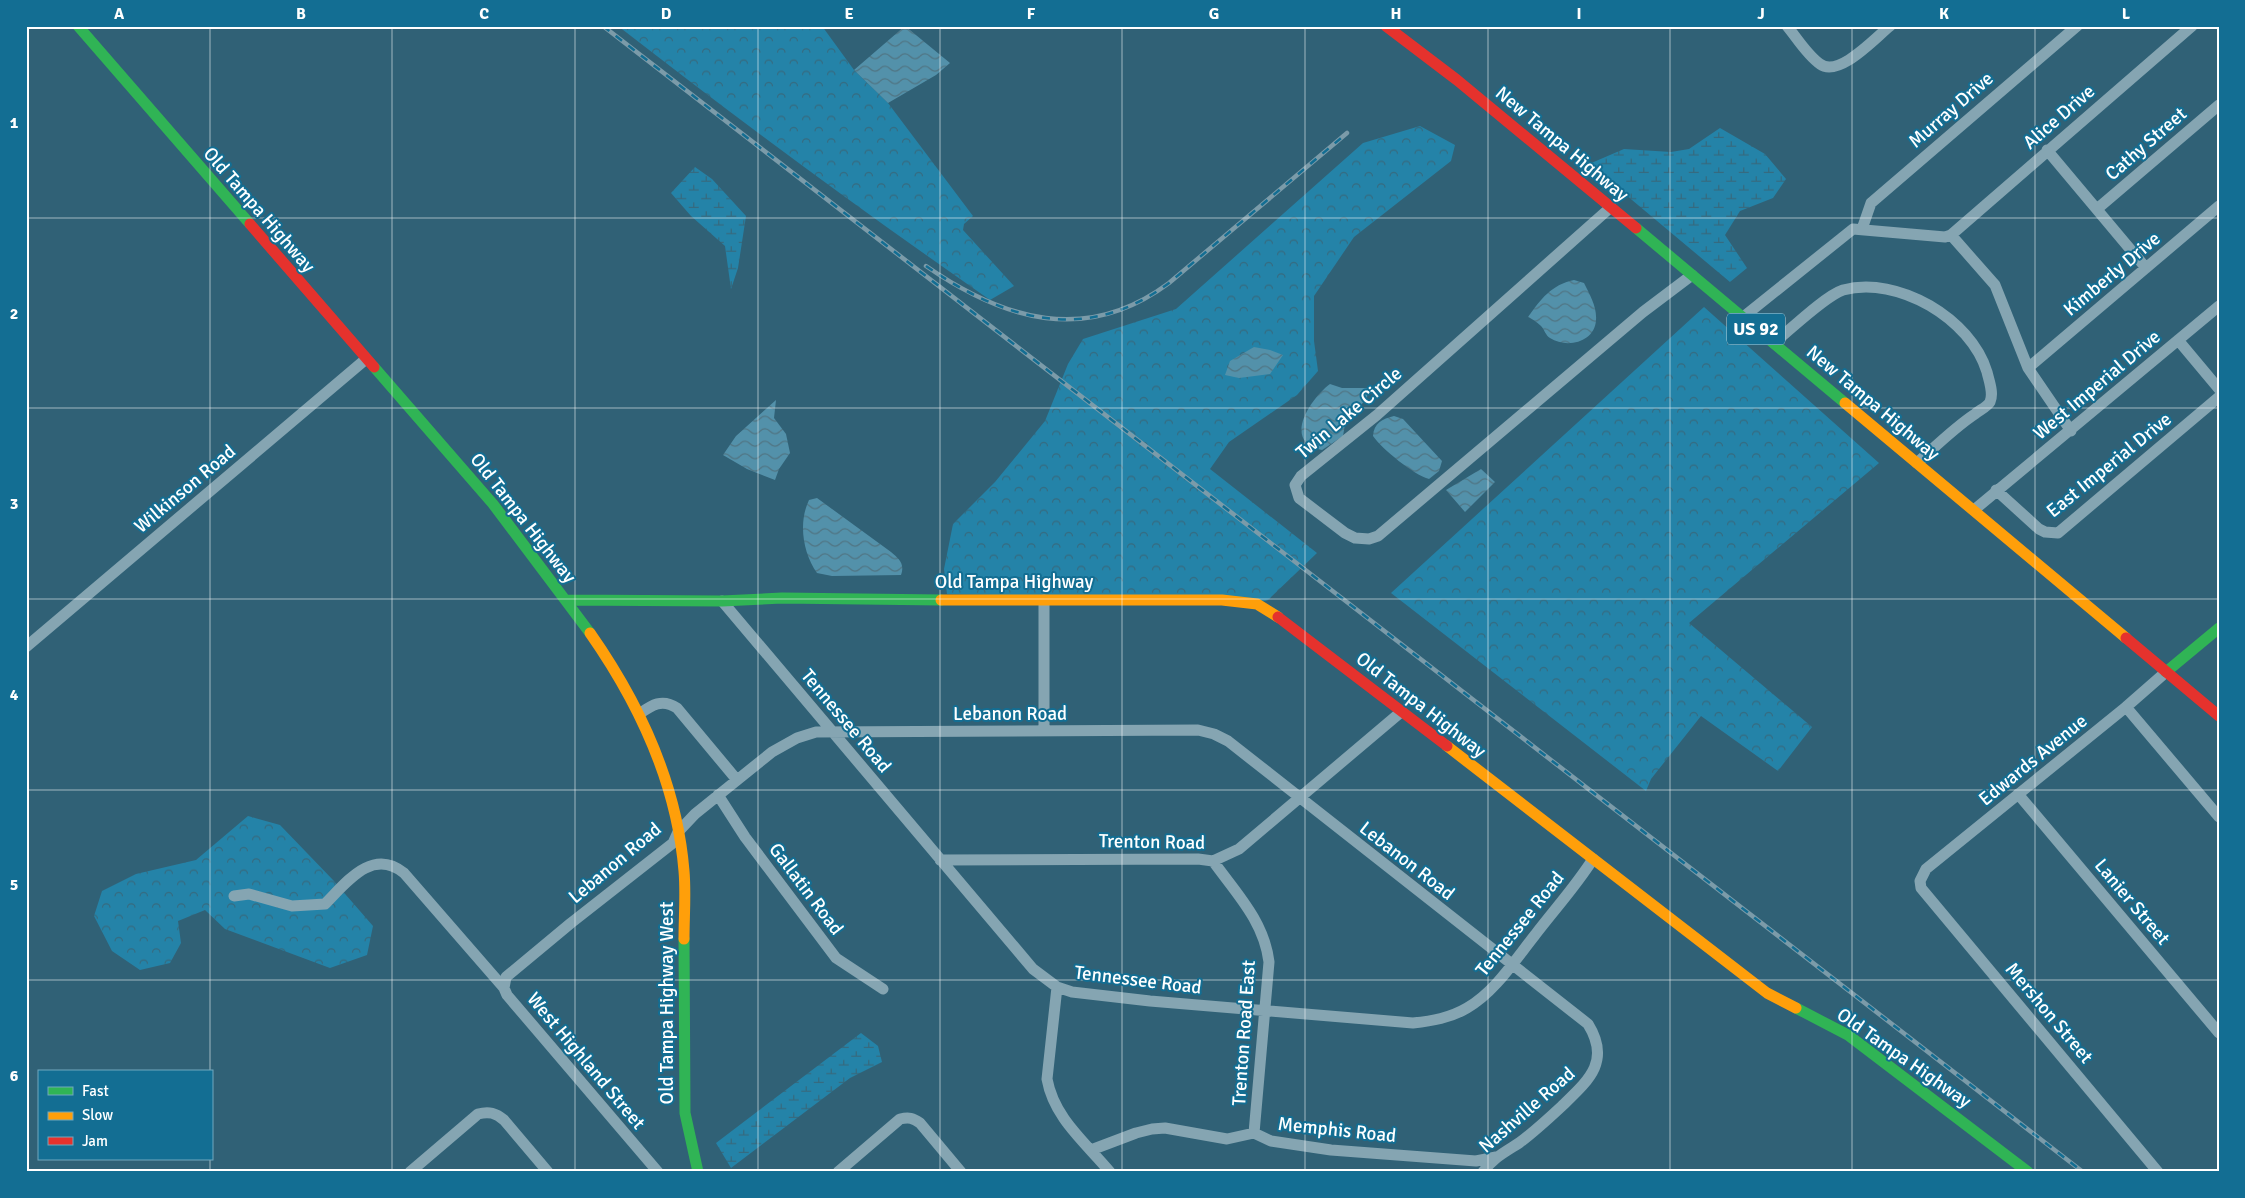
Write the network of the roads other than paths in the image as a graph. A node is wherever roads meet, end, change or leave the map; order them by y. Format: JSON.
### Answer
{"nodes":[{"id":1,"x":78,"y":26,"type":"edge"},
{"id":2,"x":1386,"y":26,"type":"edge"},
{"id":3,"x":1787,"y":26,"type":"edge"},
{"id":4,"x":1890,"y":26,"type":"edge"},
{"id":5,"x":2076,"y":26,"type":"edge"},
{"id":6,"x":2192,"y":26,"type":"edge"},
{"id":7,"x":2219,"y":105,"type":"edge"},
{"id":8,"x":2047,"y":150,"type":"junction"},
{"id":9,"x":2219,"y":206,"type":"edge"},
{"id":10,"x":1611,"y":207,"type":"junction"},
{"id":11,"x":2097,"y":209,"type":"junction"},
{"id":12,"x":1862,"y":230,"type":"junction"},
{"id":13,"x":1951,"y":235,"type":"junction"},
{"id":14,"x":2146,"y":268,"type":"junction"},
{"id":15,"x":1692,"y":275,"type":"junction"},
{"id":16,"x":2219,"y":306,"type":"edge"},
{"id":17,"x":1742,"y":318,"type":"junction"},
{"id":18,"x":2178,"y":340,"type":"junction"},
{"id":19,"x":1774,"y":343,"type":"junction"},
{"id":20,"x":366,"y":359,"type":"junction"},
{"id":21,"x":2028,"y":368,"type":"junction"},
{"id":22,"x":2219,"y":389,"type":"edge"},
{"id":23,"x":2219,"y":397,"type":"edge"},
{"id":24,"x":2071,"y":431,"type":"junction"},
{"id":25,"x":1917,"y":462,"type":"junction"},
{"id":26,"x":1996,"y":490,"type":"junction"},
{"id":27,"x":1974,"y":510,"type":"junction"},
{"id":28,"x":566,"y":600,"type":"junction"},
{"id":29,"x":1044,"y":600,"type":"junction"},
{"id":30,"x":722,"y":601,"type":"junction"},
{"id":31,"x":2219,"y":628,"type":"edge"},
{"id":32,"x":26,"y":647,"type":"edge"},
{"id":33,"x":2166,"y":672,"type":"junction"},
{"id":34,"x":2126,"y":707,"type":"junction"},
{"id":35,"x":1400,"y":712,"type":"junction"},
{"id":36,"x":639,"y":714,"type":"junction"},
{"id":37,"x":2219,"y":716,"type":"edge"},
{"id":38,"x":832,"y":731,"type":"junction"},
{"id":39,"x":1044,"y":731,"type":"junction"},
{"id":40,"x":737,"y":780,"type":"junction"},
{"id":41,"x":2018,"y":794,"type":"junction"},
{"id":42,"x":718,"y":796,"type":"junction"},
{"id":43,"x":1299,"y":798,"type":"junction"},
{"id":44,"x":2219,"y":817,"type":"edge"},
{"id":45,"x":678,"y":832,"type":"junction"},
{"id":46,"x":940,"y":860,"type":"junction"},
{"id":47,"x":1593,"y":860,"type":"junction"},
{"id":48,"x":1213,"y":861,"type":"junction"},
{"id":49,"x":1922,"y":875,"type":"joint"},
{"id":50,"x":234,"y":896,"type":"dead end"},
{"id":51,"x":1512,"y":964,"type":"junction"},
{"id":52,"x":515,"y":970,"type":"joint"},
{"id":53,"x":1057,"y":987,"type":"junction"},
{"id":54,"x":504,"y":988,"type":"junction"},
{"id":55,"x":883,"y":989,"type":"dead end"},
{"id":56,"x":1264,"y":1011,"type":"junction"},
{"id":57,"x":2219,"y":1034,"type":"edge"},
{"id":58,"x":1254,"y":1133,"type":"junction"},
{"id":59,"x":1091,"y":1150,"type":"junction"},
{"id":60,"x":1496,"y":1157,"type":"junction"},
{"id":61,"x":410,"y":1172,"type":"edge"},
{"id":62,"x":548,"y":1172,"type":"edge"},
{"id":63,"x":658,"y":1172,"type":"edge"},
{"id":64,"x":698,"y":1172,"type":"edge"},
{"id":65,"x":838,"y":1172,"type":"edge"},
{"id":66,"x":961,"y":1172,"type":"edge"},
{"id":67,"x":1110,"y":1172,"type":"edge"},
{"id":68,"x":1483,"y":1172,"type":"edge"},
{"id":69,"x":2028,"y":1172,"type":"edge"},
{"id":70,"x":2158,"y":1172,"type":"edge"}],
"edges":[{"from":1,"to":20,"type":"main road","name":"Old Tampa Highway"},
{"from":2,"to":10,"type":"main road","name":"New Tampa Highway","number":"US 92"},
{"from":3,"to":4,"type":"street"},
{"from":5,"to":12,"type":"street","name":"Murray Drive"},
{"from":6,"to":8,"type":"street","name":"Alice Drive"},
{"from":7,"to":11,"type":"street","name":"Cathy Street"},
{"from":8,"to":11,"type":"street"},
{"from":8,"to":13,"type":"street","name":"Alice Drive"},
{"from":9,"to":14,"type":"street","name":"Kimberly Drive"},
{"from":10,"to":15,"type":"main road","name":"New Tampa Highway","number":"US 92"},
{"from":10,"to":15,"type":"street","name":"Twin Lake Circle"},
{"from":11,"to":14,"type":"street"},
{"from":12,"to":13,"type":"street"},
{"from":12,"to":17,"type":"street"},
{"from":13,"to":21,"type":"street"},
{"from":14,"to":21,"type":"street","name":"Kimberly Drive"},
{"from":15,"to":17,"type":"main road","name":"New Tampa Highway","number":"US 92"},
{"from":16,"to":18,"type":"street","name":"West Imperial Drive"},
{"from":17,"to":19,"type":"main road","name":"New Tampa Highway","number":"US 92"},
{"from":18,"to":22,"type":"street"},
{"from":18,"to":24,"type":"street","name":"West Imperial Drive"},
{"from":19,"to":25,"type":"main road","name":"New Tampa Highway","number":"US 92"},
{"from":19,"to":25,"type":"street"},
{"from":20,"to":28,"type":"main road","name":"Old Tampa Highway"},
{"from":20,"to":32,"type":"street","name":"Wilkinson Road"},
{"from":21,"to":24,"type":"street"},
{"from":23,"to":26,"type":"street","name":"East Imperial Drive"},
{"from":24,"to":26,"type":"street","name":"West Imperial Drive"},
{"from":25,"to":27,"type":"main road","name":"New Tampa Highway","number":"US 92"},
{"from":26,"to":27,"type":"street","name":"West Imperial Drive"},
{"from":27,"to":33,"type":"main road","name":"New Tampa Highway","number":"US 92"},
{"from":28,"to":30,"type":"main road","name":"Old Tampa Highway"},
{"from":28,"to":36,"type":"main road","name":"Old Tampa Highway West"},
{"from":29,"to":30,"type":"main road","name":"Old Tampa Highway"},
{"from":29,"to":35,"type":"main road","name":"Old Tampa Highway"},
{"from":29,"to":39,"type":"street"},
{"from":30,"to":38,"type":"street","name":"Tennessee Road"},
{"from":31,"to":33,"type":"main road"},
{"from":33,"to":34,"type":"street","name":"Edwards Avenue"},
{"from":33,"to":37,"type":"main road","name":"New Tampa Highway","number":"US 92"},
{"from":34,"to":41,"type":"street","name":"Edwards Avenue"},
{"from":34,"to":44,"type":"street"},
{"from":35,"to":43,"type":"street","name":"Trenton Road"},
{"from":35,"to":47,"type":"main road","name":"Old Tampa Highway"},
{"from":36,"to":40,"type":"street"},
{"from":36,"to":45,"type":"main road","name":"Old Tampa Highway West"},
{"from":38,"to":39,"type":"street","name":"Lebanon Road"},
{"from":38,"to":40,"type":"street","name":"Lebanon Road"},
{"from":38,"to":46,"type":"street","name":"Tennessee Road"},
{"from":39,"to":43,"type":"street","name":"Lebanon Road"},
{"from":40,"to":42,"type":"street","name":"Lebanon Road"},
{"from":41,"to":49,"type":"street","name":"Edwards Avenue"},
{"from":41,"to":57,"type":"street","name":"Lanier Street"},
{"from":42,"to":45,"type":"street","name":"Lebanon Road"},
{"from":42,"to":55,"type":"street","name":"Gallatin Road"},
{"from":43,"to":48,"type":"street","name":"Trenton Road"},
{"from":43,"to":51,"type":"street","name":"Lebanon Road"},
{"from":45,"to":52,"type":"street","name":"Lebanon Road"},
{"from":45,"to":64,"type":"main road","name":"Old Tampa Highway West"},
{"from":46,"to":48,"type":"street","name":"Trenton Road"},
{"from":46,"to":53,"type":"street","name":"Tennessee Road"},
{"from":47,"to":51,"type":"street","name":"Tennessee Road"},
{"from":47,"to":69,"type":"main road","name":"Old Tampa Highway"},
{"from":48,"to":56,"type":"street","name":"Trenton Road East"},
{"from":49,"to":70,"type":"street","name":"Mershon Street"},
{"from":50,"to":54,"type":"street"},
{"from":51,"to":56,"type":"street","name":"Tennessee Road"},
{"from":51,"to":60,"type":"street","name":"Nashville Road"},
{"from":52,"to":54,"type":"street","name":"West Highland Street"},
{"from":53,"to":56,"type":"street","name":"Tennessee Road"},
{"from":53,"to":59,"type":"street"},
{"from":54,"to":63,"type":"street","name":"West Highland Street"},
{"from":56,"to":58,"type":"street","name":"Trenton Road East"},
{"from":58,"to":59,"type":"street","name":"Memphis Road"},
{"from":58,"to":60,"type":"street","name":"Memphis Road"},
{"from":59,"to":67,"type":"street"},
{"from":60,"to":68,"type":"street","name":"Nashville Road"},
{"from":61,"to":62,"type":"street"},
{"from":65,"to":66,"type":"street"}]}
